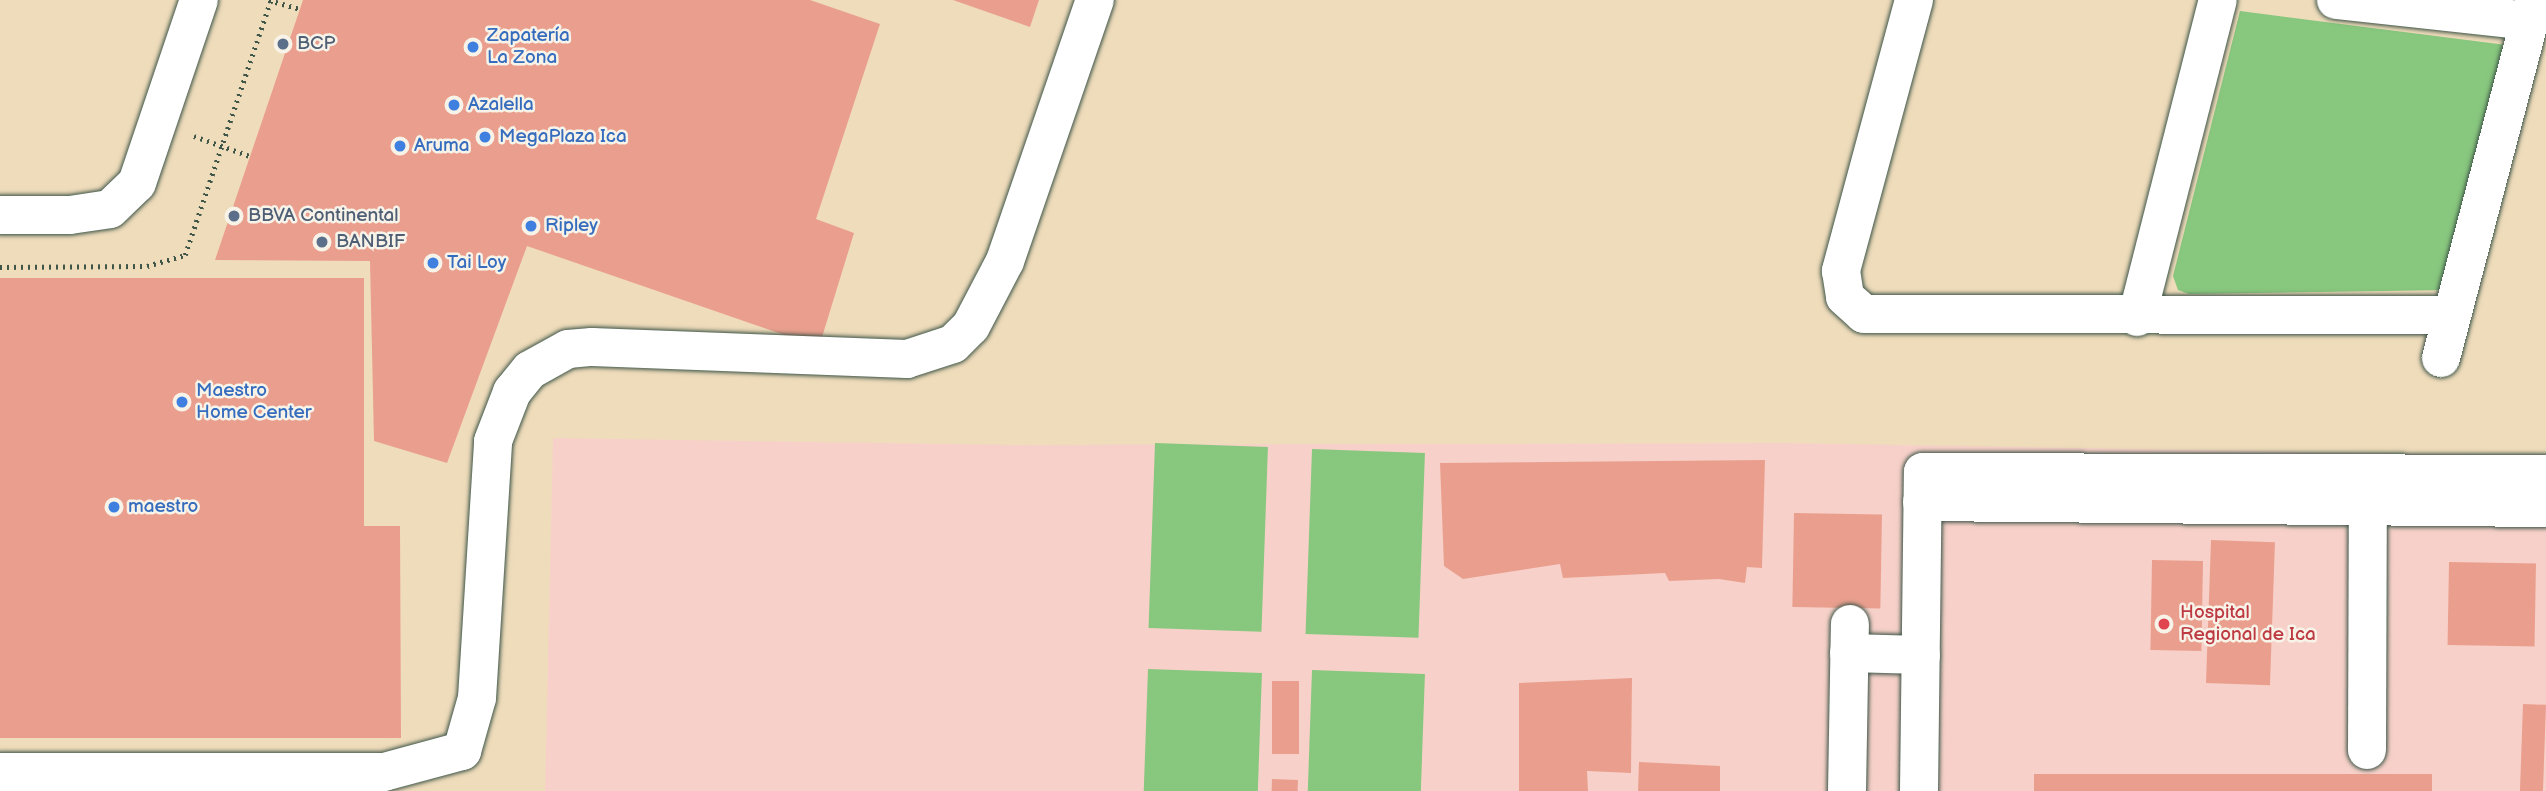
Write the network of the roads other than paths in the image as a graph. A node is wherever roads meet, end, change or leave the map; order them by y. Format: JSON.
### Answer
{"nodes":[{"id":1,"x":199,"y":0,"type":"edge"},
{"id":2,"x":1095,"y":0,"type":"edge"},
{"id":3,"x":1914,"y":0,"type":"edge"},
{"id":4,"x":2218,"y":0,"type":"edge"},
{"id":5,"x":2336,"y":0,"type":"edge"},
{"id":6,"x":2533,"y":11,"type":"edge"},
{"id":7,"x":0,"y":215,"type":"edge"},
{"id":8,"x":2452,"y":315,"type":"junction"},
{"id":9,"x":2137,"y":317,"type":"junction"},
{"id":10,"x":2441,"y":358,"type":"dead end"},
{"id":11,"x":2546,"y":474,"type":"edge"},
{"id":12,"x":1922,"y":502,"type":"junction"},
{"id":13,"x":2368,"y":506,"type":"junction"},
{"id":14,"x":2546,"y":508,"type":"edge"},
{"id":15,"x":1921,"y":655,"type":"junction"},
{"id":16,"x":2367,"y":750,"type":"dead end"},
{"id":17,"x":0,"y":772,"type":"edge"},
{"id":18,"x":1847,"y":791,"type":"edge"},
{"id":19,"x":1919,"y":791,"type":"edge"}],
"edges":[{"from":1,"to":7,"type":"street"},
{"from":2,"to":17,"type":"street"},
{"from":3,"to":9,"type":"street"},
{"from":4,"to":9,"type":"street"},
{"from":5,"to":6,"type":"street"},
{"from":6,"to":8,"type":"street"},
{"from":8,"to":9,"type":"street"},
{"from":8,"to":10,"type":"street"},
{"from":11,"to":12,"type":"street"},
{"from":12,"to":13,"type":"street"},
{"from":12,"to":15,"type":"street"},
{"from":13,"to":14,"type":"street"},
{"from":13,"to":16,"type":"street"},
{"from":15,"to":18,"type":"street"},
{"from":15,"to":19,"type":"street"}]}
